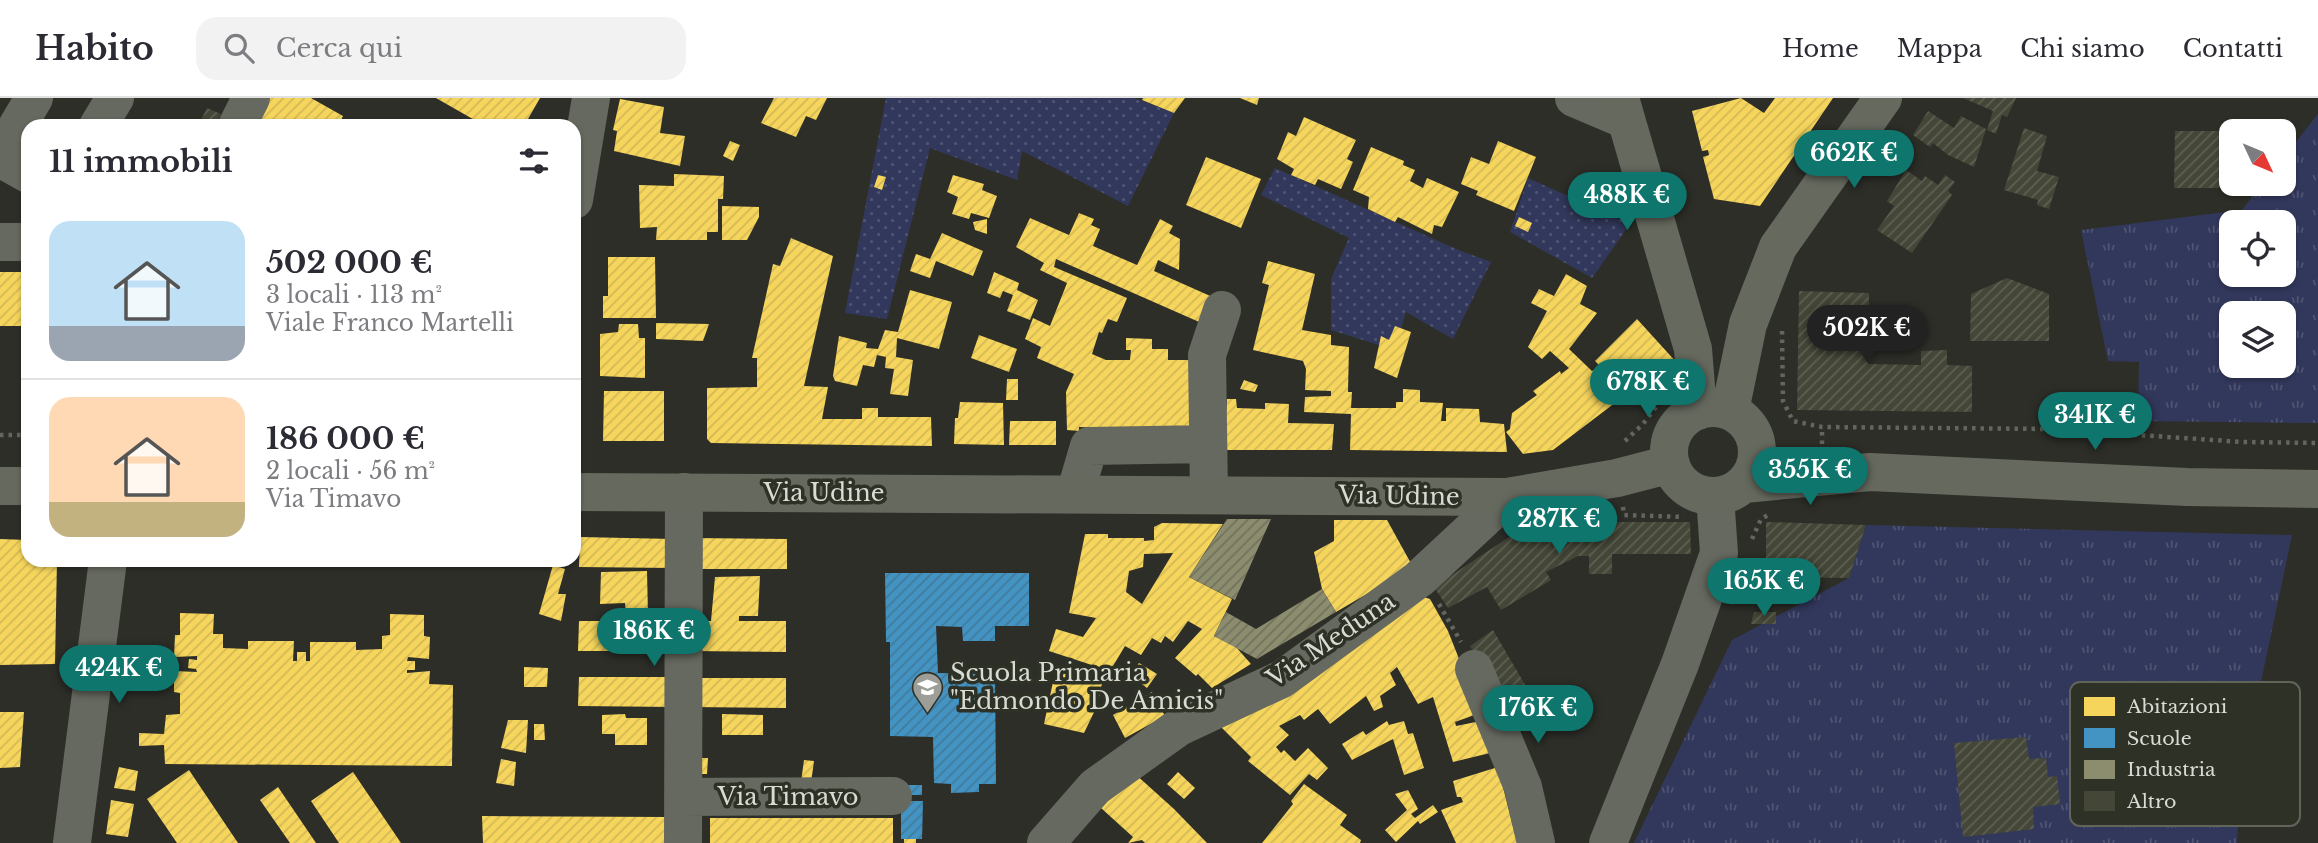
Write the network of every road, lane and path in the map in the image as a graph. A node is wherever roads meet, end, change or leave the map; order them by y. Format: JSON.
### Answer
{"nodes":[{"id":1,"x":34,"y":98,"type":"edge"},
{"id":2,"x":114,"y":98,"type":"edge"},
{"id":3,"x":251,"y":98,"type":"edge"},
{"id":4,"x":591,"y":98,"type":"edge"},
{"id":5,"x":1574,"y":98,"type":"edge"},
{"id":6,"x":1883,"y":98,"type":"edge"},
{"id":7,"x":1623,"y":109,"type":"edge"},
{"id":8,"x":22,"y":119,"type":"edge"},
{"id":9,"x":102,"y":119,"type":"edge"},
{"id":10,"x":240,"y":119,"type":"edge"},
{"id":11,"x":21,"y":120,"type":"edge"},
{"id":12,"x":0,"y":156,"type":"edge"},
{"id":13,"x":581,"y":158,"type":"edge"},
{"id":14,"x":21,"y":170,"type":"edge"},
{"id":15,"x":0,"y":242,"type":"edge"},
{"id":16,"x":21,"y":242,"type":"edge"},
{"id":17,"x":1222,"y":310,"type":"dead end"},
{"id":18,"x":1783,"y":327,"type":"dead end"},
{"id":19,"x":1714,"y":411,"type":"junction"},
{"id":20,"x":0,"y":435,"type":"edge"},
{"id":21,"x":21,"y":435,"type":"edge"},
{"id":22,"x":2318,"y":443,"type":"edge"},
{"id":23,"x":1208,"y":444,"type":"junction"},
{"id":24,"x":1757,"y":448,"type":"junction"},
{"id":25,"x":1671,"y":464,"type":"junction"},
{"id":26,"x":1870,"y":472,"type":"junction"},
{"id":27,"x":0,"y":486,"type":"edge"},
{"id":28,"x":21,"y":486,"type":"edge"},
{"id":29,"x":2318,"y":489,"type":"edge"},
{"id":30,"x":581,"y":490,"type":"edge"},
{"id":31,"x":1729,"y":490,"type":"junction"},
{"id":32,"x":684,"y":492,"type":"junction"},
{"id":33,"x":1075,"y":494,"type":"junction"},
{"id":34,"x":1209,"y":495,"type":"junction"},
{"id":35,"x":1507,"y":497,"type":"junction"},
{"id":36,"x":107,"y":567,"type":"edge"},
{"id":37,"x":1419,"y":579,"type":"junction"},
{"id":38,"x":1474,"y":669,"type":"joint"},
{"id":39,"x":894,"y":796,"type":"dead end"},
{"id":40,"x":683,"y":797,"type":"junction"},
{"id":41,"x":72,"y":843,"type":"edge"},
{"id":42,"x":683,"y":843,"type":"edge"},
{"id":43,"x":1046,"y":843,"type":"edge"},
{"id":44,"x":1536,"y":843,"type":"edge"},
{"id":45,"x":1608,"y":843,"type":"edge"}],
"edges":[{"from":1,"to":8,"type":"street"},
{"from":2,"to":9,"type":"street"},
{"from":3,"to":10,"type":"street"},
{"from":4,"to":13,"type":"street"},
{"from":5,"to":7,"type":"street"},
{"from":6,"to":19,"type":"main road"},
{"from":7,"to":19,"type":"main road"},
{"from":11,"to":12,"type":"street"},
{"from":12,"to":14,"type":"street"},
{"from":15,"to":16,"type":"street"},
{"from":17,"to":23,"type":"street"},
{"from":18,"to":22,"type":"path"},
{"from":19,"to":24,"type":"main road"},
{"from":19,"to":25,"type":"main road"},
{"from":20,"to":21,"type":"path"},
{"from":23,"to":33,"type":"street"},
{"from":23,"to":34,"type":"street"},
{"from":24,"to":26,"type":"main road"},
{"from":24,"to":31,"type":"main road"},
{"from":25,"to":31,"type":"main road"},
{"from":25,"to":35,"type":"main road","name":"Via Udine"},
{"from":26,"to":29,"type":"main road"},
{"from":26,"to":31,"type":"main road"},
{"from":27,"to":28,"type":"main road"},
{"from":30,"to":32,"type":"main road","name":"Via Udine"},
{"from":31,"to":45,"type":"street"},
{"from":32,"to":33,"type":"main road","name":"Via Udine"},
{"from":32,"to":40,"type":"street","name":"Via Timavo"},
{"from":33,"to":34,"type":"main road","name":"Via Udine"},
{"from":34,"to":35,"type":"main road","name":"Via Udine"},
{"from":35,"to":37,"type":"street","name":"Via Meduna"},
{"from":36,"to":41,"type":"street"},
{"from":37,"to":38,"type":"path"},
{"from":37,"to":43,"type":"street","name":"Via Meduna"},
{"from":38,"to":44,"type":"street"},
{"from":39,"to":40,"type":"street","name":"Via Timavo"},
{"from":40,"to":42,"type":"street","name":"Via Timavo"}]}
